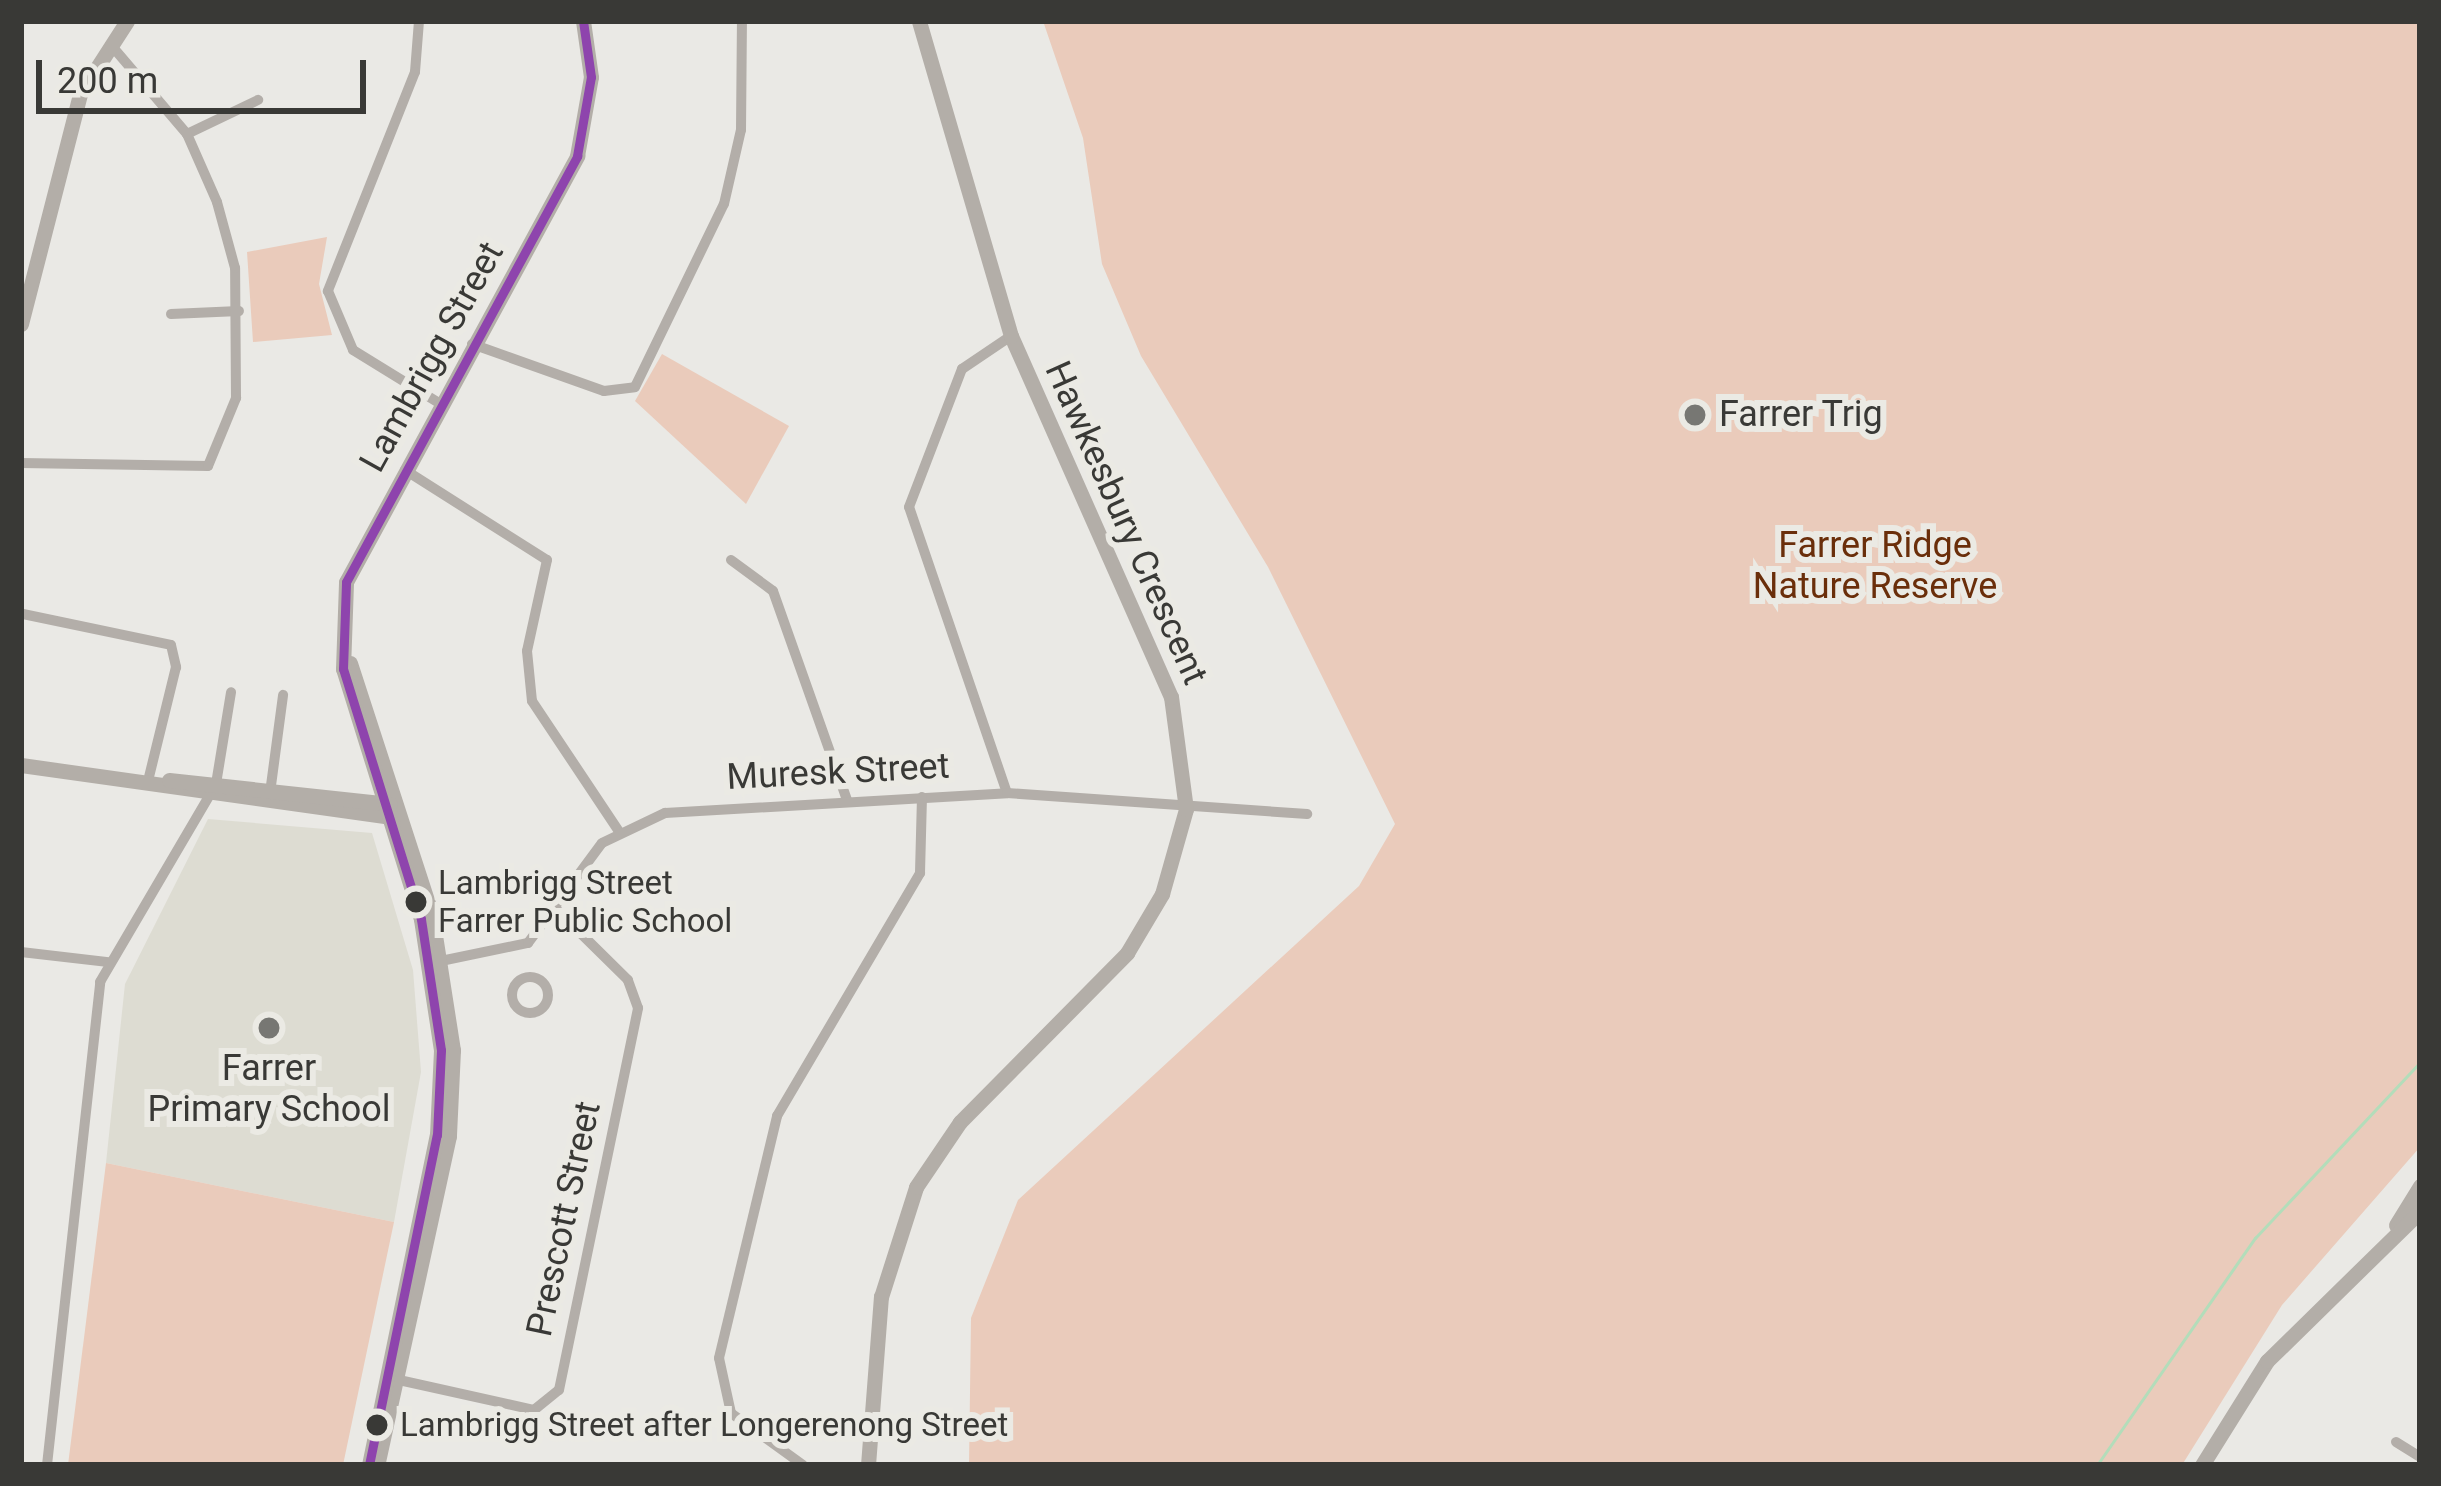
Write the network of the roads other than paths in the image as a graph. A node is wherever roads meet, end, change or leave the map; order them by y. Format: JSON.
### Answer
{"nodes":[{"id":1,"x":127,"y":21,"type":"edge"},
{"id":2,"x":419,"y":21,"type":"edge"},
{"id":3,"x":583,"y":21,"type":"edge"},
{"id":4,"x":742,"y":21,"type":"edge"},
{"id":5,"x":919,"y":21,"type":"edge"},
{"id":6,"x":109,"y":43,"type":"junction"},
{"id":7,"x":258,"y":100,"type":"dead end"},
{"id":8,"x":188,"y":134,"type":"junction"},
{"id":9,"x":239,"y":311,"type":"junction"},
{"id":10,"x":172,"y":314,"type":"dead end"},
{"id":11,"x":21,"y":324,"type":"edge"},
{"id":12,"x":1011,"y":336,"type":"junction"},
{"id":13,"x":472,"y":344,"type":"junction"},
{"id":14,"x":439,"y":404,"type":"junction"},
{"id":15,"x":21,"y":463,"type":"edge"},
{"id":16,"x":405,"y":470,"type":"junction"},
{"id":17,"x":731,"y":560,"type":"dead end"},
{"id":18,"x":23,"y":614,"type":"edge"},
{"id":19,"x":231,"y":692,"type":"dead end"},
{"id":20,"x":283,"y":695,"type":"dead end"},
{"id":21,"x":21,"y":765,"type":"edge"},
{"id":22,"x":148,"y":782,"type":"junction"},
{"id":23,"x":210,"y":789,"type":"junction"},
{"id":24,"x":270,"y":793,"type":"junction"},
{"id":25,"x":1007,"y":793,"type":"junction"},
{"id":26,"x":922,"y":797,"type":"junction"},
{"id":27,"x":847,"y":800,"type":"junction"},
{"id":28,"x":1186,"y":809,"type":"junction"},
{"id":29,"x":393,"y":811,"type":"junction"},
{"id":30,"x":1306,"y":814,"type":"dead end"},
{"id":31,"x":618,"y":830,"type":"junction"},
{"id":32,"x":556,"y":909,"type":"junction"},
{"id":33,"x":518,"y":947,"type":"junction"},
{"id":34,"x":21,"y":952,"type":"edge"},
{"id":35,"x":108,"y":962,"type":"junction"},
{"id":36,"x":438,"y":962,"type":"junction"},
{"id":37,"x":524,"y":977,"type":"dead end"},
{"id":38,"x":2420,"y":1186,"type":"edge"},
{"id":39,"x":2420,"y":1210,"type":"edge"},
{"id":40,"x":2396,"y":1228,"type":"junction"},
{"id":41,"x":393,"y":1379,"type":"junction"},
{"id":42,"x":2396,"y":1442,"type":"dead end"},
{"id":43,"x":2420,"y":1457,"type":"edge"},
{"id":44,"x":47,"y":1465,"type":"edge"},
{"id":45,"x":373,"y":1465,"type":"edge"},
{"id":46,"x":803,"y":1465,"type":"edge"},
{"id":47,"x":868,"y":1465,"type":"edge"},
{"id":48,"x":2202,"y":1465,"type":"edge"}],
"edges":[{"from":1,"to":6,"type":"street"},
{"from":2,"to":14,"type":"street"},
{"from":3,"to":13,"type":"street","name":"Lambrigg Street"},
{"from":4,"to":13,"type":"street"},
{"from":5,"to":12,"type":"street","name":"Hawkesbury Crescent"},
{"from":6,"to":8,"type":"street"},
{"from":6,"to":11,"type":"street"},
{"from":7,"to":8,"type":"street"},
{"from":8,"to":9,"type":"street"},
{"from":9,"to":10,"type":"street"},
{"from":9,"to":15,"type":"street"},
{"from":12,"to":25,"type":"street"},
{"from":12,"to":28,"type":"street","name":"Hawkesbury Crescent"},
{"from":13,"to":14,"type":"street","name":"Lambrigg Street"},
{"from":14,"to":16,"type":"street","name":"Lambrigg Street"},
{"from":16,"to":29,"type":"street","name":"Lambrigg Street"},
{"from":16,"to":31,"type":"street"},
{"from":17,"to":27,"type":"street"},
{"from":18,"to":22,"type":"street"},
{"from":19,"to":23,"type":"street"},
{"from":20,"to":24,"type":"street"},
{"from":21,"to":22,"type":"street"},
{"from":22,"to":23,"type":"street"},
{"from":23,"to":24,"type":"street"},
{"from":23,"to":29,"type":"street"},
{"from":23,"to":35,"type":"street"},
{"from":24,"to":29,"type":"street"},
{"from":25,"to":26,"type":"street","name":"Muresk Street"},
{"from":25,"to":28,"type":"street","name":"Muresk Street"},
{"from":26,"to":27,"type":"street","name":"Muresk Street"},
{"from":26,"to":46,"type":"street"},
{"from":27,"to":31,"type":"street","name":"Muresk Street"},
{"from":28,"to":30,"type":"street","name":"Muresk Street"},
{"from":28,"to":47,"type":"street","name":"Hawkesbury Crescent"},
{"from":29,"to":36,"type":"street","name":"Lambrigg Street"},
{"from":31,"to":32,"type":"street"},
{"from":32,"to":33,"type":"street"},
{"from":32,"to":41,"type":"street","name":"Prescott Street"},
{"from":33,"to":36,"type":"street"},
{"from":33,"to":37,"type":"street"},
{"from":34,"to":35,"type":"street"},
{"from":35,"to":44,"type":"street"},
{"from":36,"to":41,"type":"street","name":"Lambrigg Street"},
{"from":38,"to":40,"type":"street"},
{"from":39,"to":40,"type":"street"},
{"from":40,"to":48,"type":"street"},
{"from":41,"to":45,"type":"street","name":"Lambrigg Street"},
{"from":42,"to":43,"type":"street"}]}
